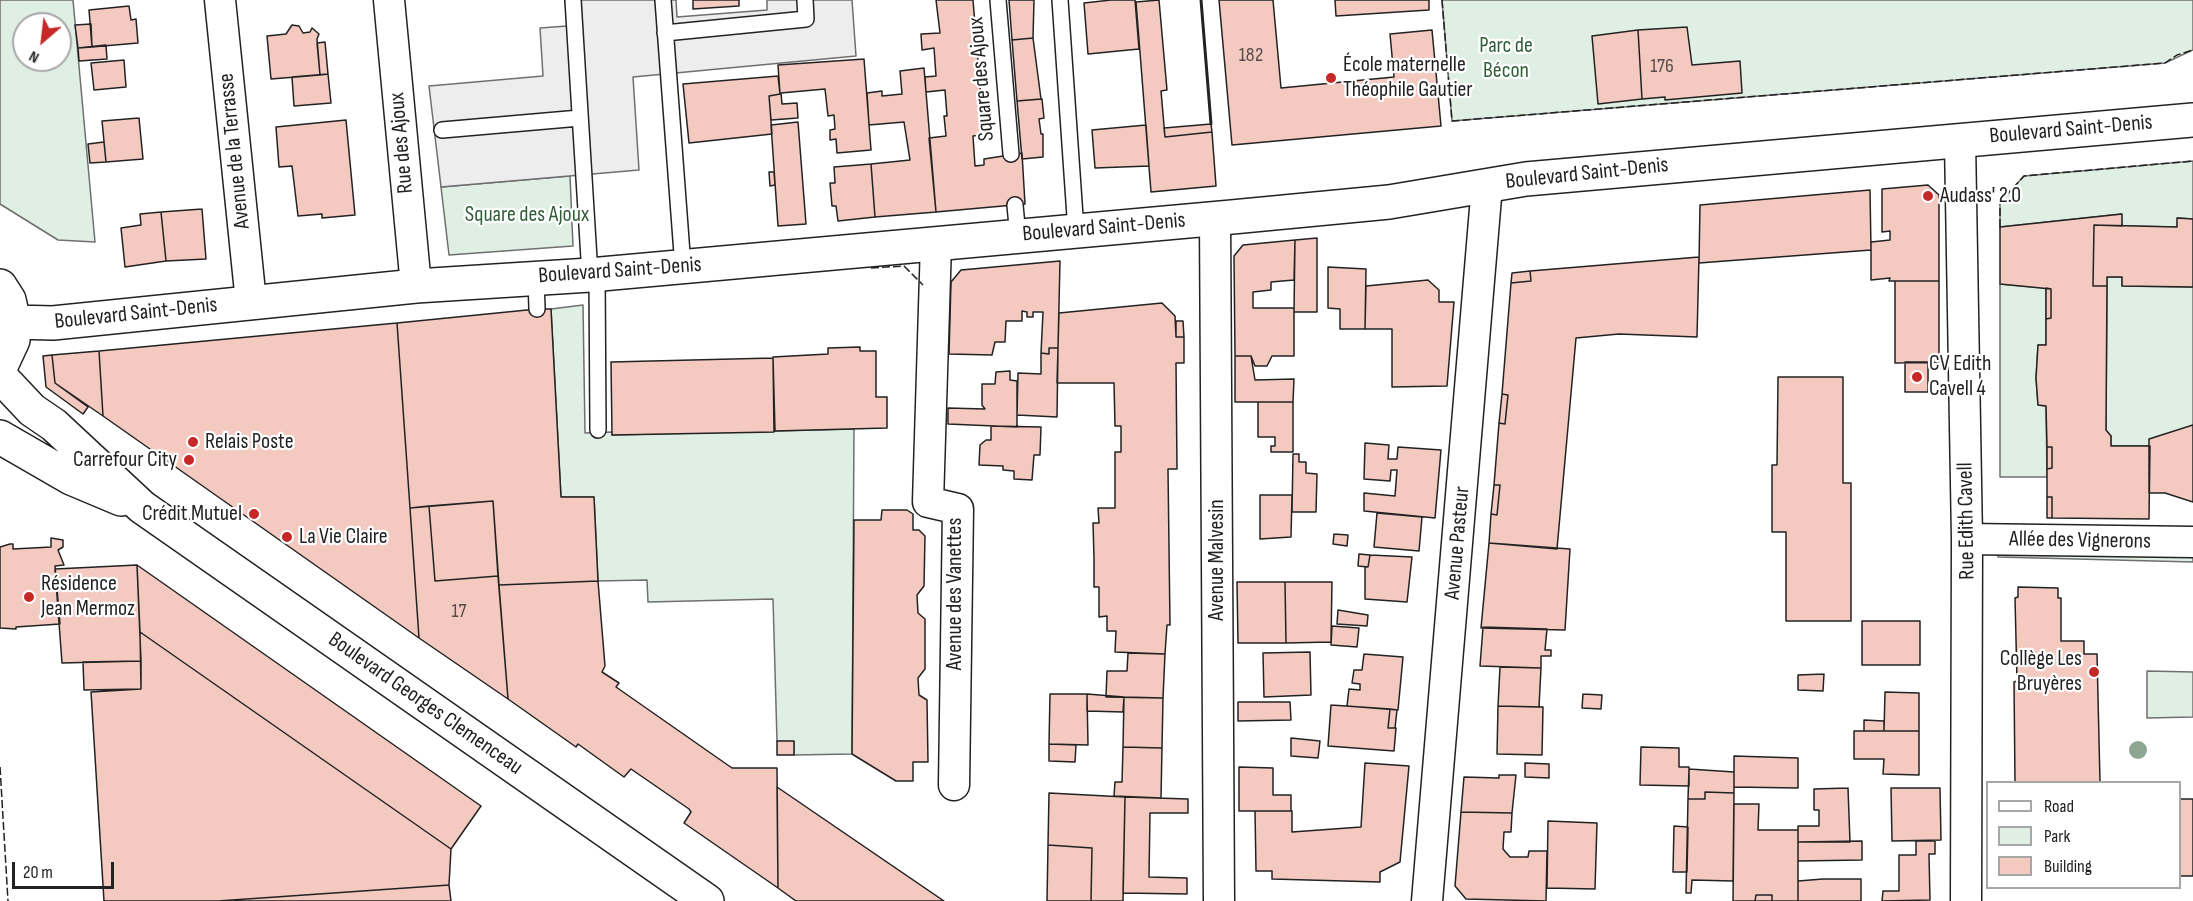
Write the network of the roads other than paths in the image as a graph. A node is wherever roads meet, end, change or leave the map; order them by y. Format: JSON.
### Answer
{"nodes":[{"id":1,"x":220,"y":0,"type":"edge"},
{"id":2,"x":389,"y":0,"type":"edge"},
{"id":3,"x":573,"y":0,"type":"edge"},
{"id":4,"x":663,"y":0,"type":"edge"},
{"id":5,"x":805,"y":0,"type":"edge"},
{"id":6,"x":998,"y":0,"type":"edge"},
{"id":7,"x":1060,"y":0,"type":"edge"},
{"id":8,"x":665,"y":33,"type":"junction"},
{"id":9,"x":580,"y":118,"type":"junction"},
{"id":10,"x":2193,"y":120,"type":"edge"},
{"id":11,"x":442,"y":130,"type":"dead end"},
{"id":12,"x":1960,"y":141,"type":"junction"},
{"id":13,"x":1011,"y":154,"type":"dead end"},
{"id":14,"x":1487,"y":185,"type":"junction"},
{"id":15,"x":1215,"y":218,"type":"junction"},
{"id":16,"x":1076,"y":231,"type":"junction"},
{"id":17,"x":936,"y":243,"type":"junction"},
{"id":18,"x":683,"y":267,"type":"junction"},
{"id":19,"x":593,"y":274,"type":"junction"},
{"id":20,"x":536,"y":277,"type":"junction"},
{"id":21,"x":0,"y":286,"type":"edge"},
{"id":22,"x":416,"y":286,"type":"junction"},
{"id":23,"x":251,"y":302,"type":"junction"},
{"id":24,"x":537,"y":309,"type":"dead end"},
{"id":25,"x":14,"y":322,"type":"junction"},
{"id":26,"x":0,"y":368,"type":"edge"},
{"id":27,"x":0,"y":376,"type":"edge"},
{"id":28,"x":598,"y":430,"type":"dead end"},
{"id":29,"x":0,"y":437,"type":"edge"},
{"id":30,"x":142,"y":507,"type":"junction"},
{"id":31,"x":1967,"y":539,"type":"junction"},
{"id":32,"x":2193,"y":542,"type":"edge"},
{"id":33,"x":954,"y":785,"type":"dead end"},
{"id":34,"x":707,"y":901,"type":"edge"},
{"id":35,"x":1219,"y":901,"type":"edge"},
{"id":36,"x":1427,"y":901,"type":"edge"},
{"id":37,"x":1966,"y":901,"type":"edge"}],
"edges":[{"from":1,"to":23,"type":"street","name":"Avenue de la Terrasse"},
{"from":2,"to":22,"type":"street","name":"Rue des Ajoux"},
{"from":3,"to":9,"type":"lane"},
{"from":4,"to":8,"type":"lane"},
{"from":5,"to":8,"type":"lane"},
{"from":6,"to":13,"type":"lane","name":"Square des Ajoux"},
{"from":7,"to":16,"type":"lane"},
{"from":8,"to":18,"type":"lane"},
{"from":9,"to":11,"type":"lane"},
{"from":9,"to":19,"type":"lane"},
{"from":10,"to":12,"type":"main road","name":"Boulevard Saint-Denis"},
{"from":12,"to":14,"type":"main road","name":"Boulevard Saint-Denis"},
{"from":12,"to":31,"type":"street","name":"Rue Edith Cavell"},
{"from":14,"to":15,"type":"main road","name":"Boulevard Saint-Denis"},
{"from":14,"to":36,"type":"street","name":"Avenue Pasteur"},
{"from":15,"to":16,"type":"main road","name":"Boulevard Saint-Denis"},
{"from":15,"to":35,"type":"street","name":"Avenue Malvesin"},
{"from":16,"to":17,"type":"main road","name":"Boulevard Saint-Denis"},
{"from":17,"to":18,"type":"main road","name":"Boulevard Saint-Denis"},
{"from":17,"to":33,"type":"street","name":"Avenue des Vanettes"},
{"from":18,"to":19,"type":"main road","name":"Boulevard Saint-Denis"},
{"from":19,"to":20,"type":"main road","name":"Boulevard Saint-Denis"},
{"from":19,"to":28,"type":"lane"},
{"from":20,"to":22,"type":"main road","name":"Boulevard Saint-Denis"},
{"from":20,"to":24,"type":"lane"},
{"from":21,"to":25,"type":"main road"},
{"from":22,"to":23,"type":"main road","name":"Boulevard Saint-Denis"},
{"from":23,"to":25,"type":"main road","name":"Boulevard Saint-Denis"},
{"from":25,"to":26,"type":"main road"},
{"from":27,"to":30,"type":"main road","name":"Boulevard Georges Clemenceau"},
{"from":29,"to":30,"type":"main road","name":"Boulevard Georges Clemenceau"},
{"from":30,"to":34,"type":"main road","name":"Boulevard Georges Clemenceau"},
{"from":31,"to":32,"type":"street","name":"Allée des Vignerons"},
{"from":31,"to":37,"type":"street","name":"Rue Edith Cavell"}]}
